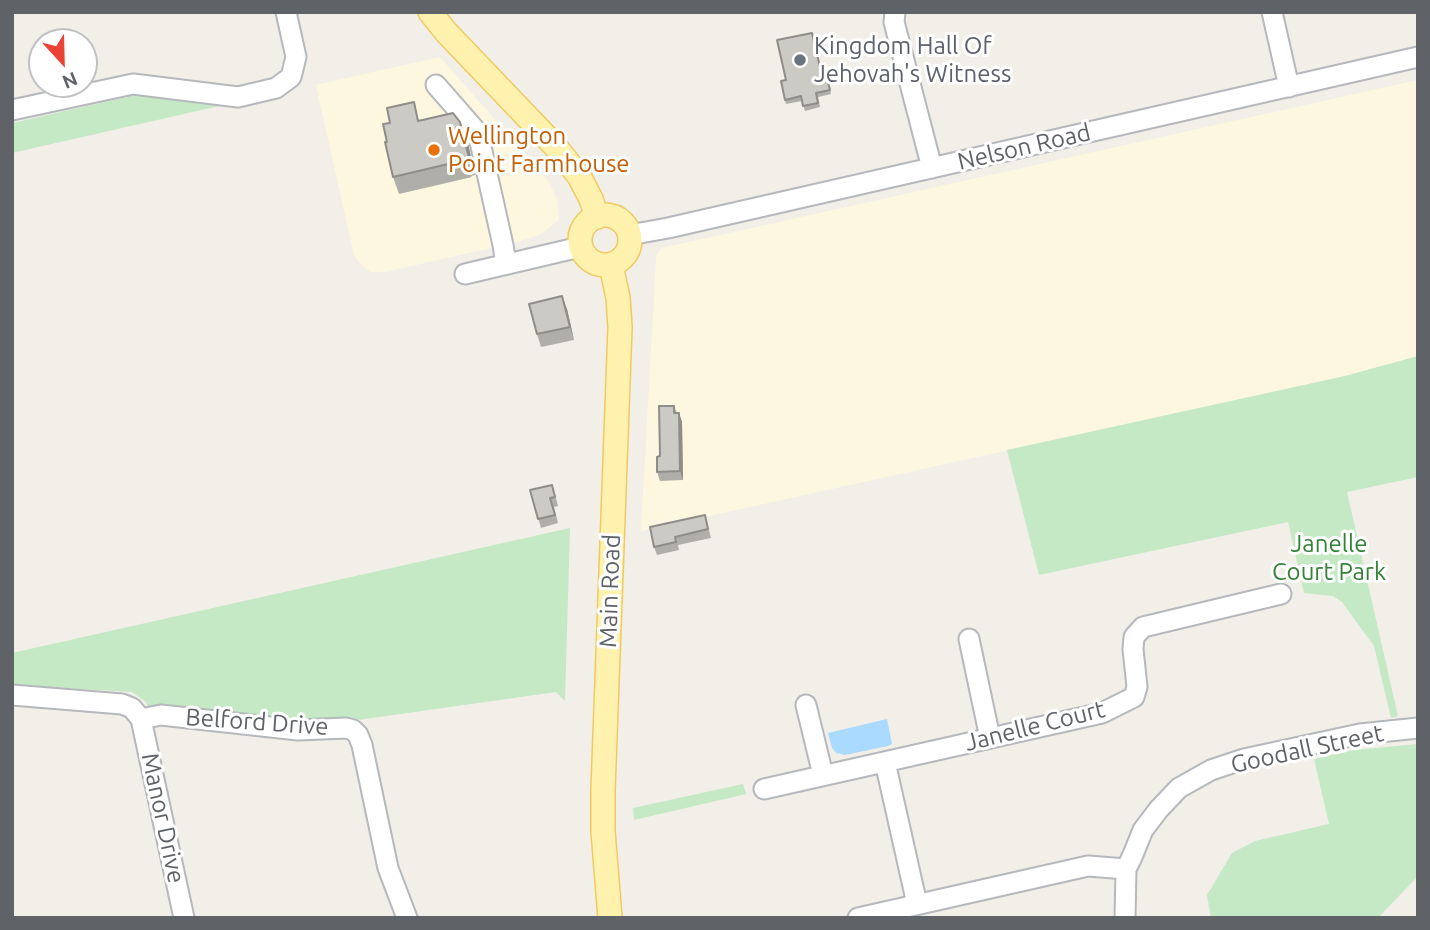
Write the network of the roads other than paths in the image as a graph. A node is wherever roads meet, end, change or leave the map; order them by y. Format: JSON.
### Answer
{"nodes":[{"id":1,"x":286,"y":12,"type":"edge"},
{"id":2,"x":430,"y":12,"type":"edge"},
{"id":3,"x":895,"y":12,"type":"edge"},
{"id":4,"x":1272,"y":12,"type":"edge"},
{"id":5,"x":1418,"y":57,"type":"edge"},
{"id":6,"x":436,"y":85,"type":"dead end"},
{"id":7,"x":1289,"y":87,"type":"junction"},
{"id":8,"x":12,"y":110,"type":"edge"},
{"id":9,"x":932,"y":168,"type":"junction"},
{"id":10,"x":597,"y":217,"type":"junction"},
{"id":11,"x":629,"y":235,"type":"junction"},
{"id":12,"x":580,"y":247,"type":"junction"},
{"id":13,"x":506,"y":264,"type":"junction"},
{"id":14,"x":611,"y":265,"type":"junction"},
{"id":15,"x":465,"y":274,"type":"dead end"},
{"id":16,"x":1281,"y":594,"type":"dead end"},
{"id":17,"x":969,"y":639,"type":"dead end"},
{"id":18,"x":12,"y":695,"type":"edge"},
{"id":19,"x":806,"y":705,"type":"dead end"},
{"id":20,"x":141,"y":719,"type":"junction"},
{"id":21,"x":1418,"y":728,"type":"edge"},
{"id":22,"x":990,"y":738,"type":"junction"},
{"id":23,"x":885,"y":762,"type":"junction"},
{"id":24,"x":823,"y":775,"type":"junction"},
{"id":25,"x":764,"y":789,"type":"dead end"},
{"id":26,"x":1126,"y":869,"type":"junction"},
{"id":27,"x":917,"y":905,"type":"junction"},
{"id":28,"x":184,"y":918,"type":"edge"},
{"id":29,"x":407,"y":918,"type":"edge"},
{"id":30,"x":610,"y":918,"type":"edge"},
{"id":31,"x":858,"y":918,"type":"edge"},
{"id":32,"x":1125,"y":918,"type":"edge"}],
"edges":[{"from":1,"to":8,"type":"street"},
{"from":2,"to":10,"type":"main road"},
{"from":3,"to":9,"type":"street"},
{"from":4,"to":7,"type":"street"},
{"from":5,"to":7,"type":"street","name":"Nelson Road"},
{"from":6,"to":13,"type":"street"},
{"from":7,"to":9,"type":"street","name":"Nelson Road"},
{"from":9,"to":11,"type":"street","name":"Nelson Road"},
{"from":10,"to":11,"type":"main road"},
{"from":10,"to":12,"type":"main road"},
{"from":11,"to":14,"type":"main road"},
{"from":12,"to":13,"type":"street"},
{"from":12,"to":14,"type":"main road"},
{"from":13,"to":15,"type":"street"},
{"from":14,"to":30,"type":"main road","name":"Main Road"},
{"from":16,"to":22,"type":"street","name":"Janelle Court"},
{"from":17,"to":22,"type":"street"},
{"from":18,"to":20,"type":"street"},
{"from":19,"to":24,"type":"street"},
{"from":20,"to":28,"type":"street","name":"Manor Drive"},
{"from":20,"to":29,"type":"street","name":"Belford Drive"},
{"from":21,"to":26,"type":"street","name":"Goodall Street"},
{"from":22,"to":23,"type":"street","name":"Janelle Court"},
{"from":23,"to":24,"type":"street","name":"Janelle Court"},
{"from":23,"to":27,"type":"street"},
{"from":24,"to":25,"type":"street","name":"Janelle Court"},
{"from":26,"to":27,"type":"street"},
{"from":26,"to":32,"type":"street","name":"Goodall Street"},
{"from":27,"to":31,"type":"street"}]}
